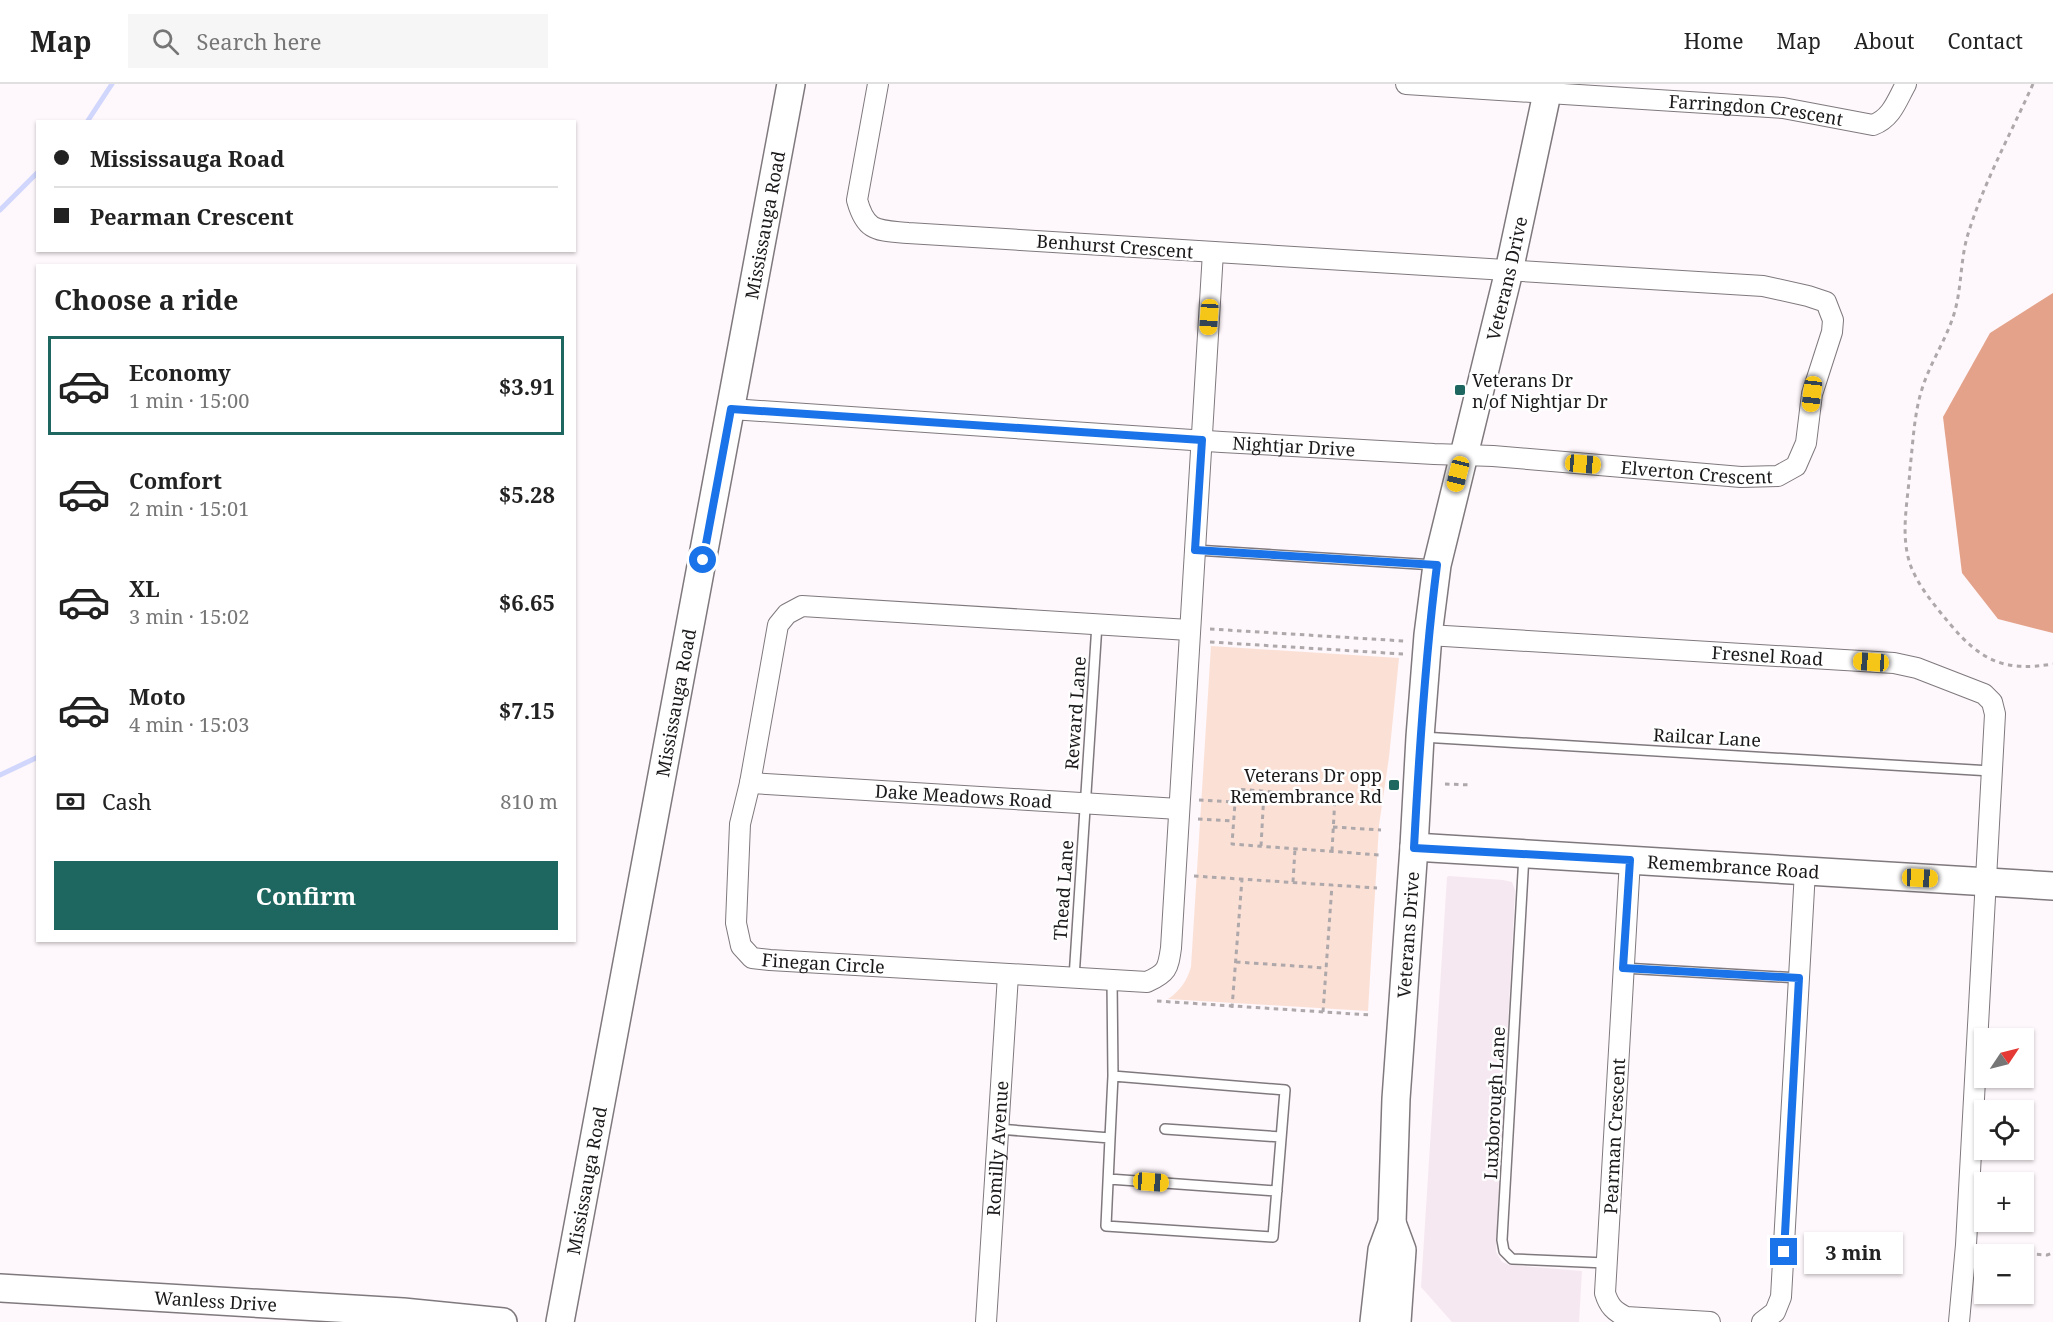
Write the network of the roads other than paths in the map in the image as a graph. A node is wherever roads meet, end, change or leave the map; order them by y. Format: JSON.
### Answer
{"nodes":[{"id":1,"x":791,"y":84,"type":"edge"},
{"id":2,"x":878,"y":84,"type":"edge"},
{"id":3,"x":1406,"y":84,"type":"edge"},
{"id":4,"x":1906,"y":84,"type":"edge"},
{"id":5,"x":1548,"y":88,"type":"edge"},
{"id":6,"x":1213,"y":252,"type":"junction"},
{"id":7,"x":1509,"y":271,"type":"junction"},
{"id":8,"x":731,"y":409,"type":"junction"},
{"id":9,"x":1202,"y":440,"type":"junction"},
{"id":10,"x":1463,"y":455,"type":"junction"},
{"id":11,"x":1195,"y":550,"type":"junction"},
{"id":12,"x":1437,"y":565,"type":"junction"},
{"id":13,"x":1097,"y":624,"type":"junction"},
{"id":14,"x":1189,"y":630,"type":"junction"},
{"id":15,"x":1416,"y":638,"type":"junction"},
{"id":16,"x":1420,"y":736,"type":"junction"},
{"id":17,"x":1991,"y":771,"type":"junction"},
{"id":18,"x":750,"y":783,"type":"junction"},
{"id":19,"x":1086,"y":804,"type":"junction"},
{"id":20,"x":1179,"y":809,"type":"junction"},
{"id":21,"x":1414,"y":848,"type":"junction"},
{"id":22,"x":1524,"y":853,"type":"junction"},
{"id":23,"x":1630,"y":860,"type":"junction"},
{"id":24,"x":1805,"y":871,"type":"junction"},
{"id":25,"x":1984,"y":881,"type":"junction"},
{"id":26,"x":2053,"y":886,"type":"edge"},
{"id":27,"x":1623,"y":968,"type":"junction"},
{"id":28,"x":1008,"y":975,"type":"junction"},
{"id":29,"x":1074,"y":978,"type":"junction"},
{"id":30,"x":1799,"y":978,"type":"junction"},
{"id":31,"x":1112,"y":980,"type":"junction"},
{"id":32,"x":1113,"y":1076,"type":"junction"},
{"id":33,"x":1165,"y":1129,"type":"dead end"},
{"id":34,"x":998,"y":1130,"type":"junction"},
{"id":35,"x":1281,"y":1137,"type":"junction"},
{"id":36,"x":1110,"y":1138,"type":"junction"},
{"id":37,"x":1109,"y":1179,"type":"junction"},
{"id":38,"x":1277,"y":1191,"type":"junction"},
{"id":39,"x":1392,"y":1223,"type":"junction"},
{"id":40,"x":1606,"y":1263,"type":"junction"},
{"id":41,"x":0,"y":1288,"type":"edge"},
{"id":42,"x":402,"y":1317,"type":"edge"},
{"id":43,"x":503,"y":1322,"type":"edge"},
{"id":44,"x":560,"y":1322,"type":"edge"},
{"id":45,"x":986,"y":1322,"type":"edge"},
{"id":46,"x":1374,"y":1322,"type":"edge"},
{"id":47,"x":1397,"y":1322,"type":"edge"},
{"id":48,"x":1710,"y":1322,"type":"edge"},
{"id":49,"x":1762,"y":1322,"type":"edge"},
{"id":50,"x":1959,"y":1322,"type":"edge"}],
"edges":[{"from":1,"to":8,"type":"street","name":"Mississauga Road"},
{"from":2,"to":6,"type":"street","name":"Benhurst Crescent"},
{"from":3,"to":5,"type":"street","name":"Farringdon Crescent"},
{"from":4,"to":5,"type":"street","name":"Farringdon Crescent"},
{"from":5,"to":7,"type":"street","name":"Veterans Drive"},
{"from":6,"to":7,"type":"street","name":"Benhurst Crescent"},
{"from":6,"to":9,"type":"street","name":"Finegan Circle"},
{"from":7,"to":10,"type":"street","name":"Veterans Drive"},
{"from":7,"to":10,"type":"street","name":"Elverton Crescent"},
{"from":8,"to":9,"type":"street","name":"Nightjar Drive"},
{"from":8,"to":44,"type":"street","name":"Mississauga Road"},
{"from":9,"to":10,"type":"street","name":"Nightjar Drive"},
{"from":9,"to":11,"type":"street","name":"Finegan Circle"},
{"from":10,"to":12,"type":"street","name":"Veterans Drive"},
{"from":11,"to":12,"type":"lane"},
{"from":11,"to":14,"type":"street","name":"Finegan Circle"},
{"from":12,"to":15,"type":"street","name":"Veterans Drive"},
{"from":13,"to":14,"type":"street","name":"Finegan Circle"},
{"from":13,"to":18,"type":"street","name":"Finegan Circle"},
{"from":13,"to":19,"type":"lane","name":"Reward Lane"},
{"from":14,"to":20,"type":"street","name":"Finegan Circle"},
{"from":15,"to":16,"type":"street","name":"Veterans Drive"},
{"from":15,"to":17,"type":"street","name":"Fresnel Road"},
{"from":16,"to":17,"type":"lane","name":"Railcar Lane"},
{"from":16,"to":21,"type":"street","name":"Veterans Drive"},
{"from":17,"to":25,"type":"street","name":"Fresnel Road"},
{"from":18,"to":19,"type":"street","name":"Dake Meadows Road"},
{"from":18,"to":28,"type":"street","name":"Finegan Circle"},
{"from":19,"to":20,"type":"street","name":"Dake Meadows Road"},
{"from":19,"to":29,"type":"lane","name":"Thead Lane"},
{"from":20,"to":31,"type":"street","name":"Finegan Circle"},
{"from":21,"to":22,"type":"street","name":"Remembrance Road"},
{"from":21,"to":39,"type":"street","name":"Veterans Drive"},
{"from":22,"to":23,"type":"street","name":"Remembrance Road"},
{"from":22,"to":40,"type":"lane","name":"Luxborough Lane"},
{"from":23,"to":24,"type":"street","name":"Remembrance Road"},
{"from":23,"to":27,"type":"street","name":"Pearman Crescent"},
{"from":24,"to":25,"type":"street","name":"Remembrance Road"},
{"from":24,"to":30,"type":"street"},
{"from":25,"to":26,"type":"street","name":"Remembrance Road"},
{"from":25,"to":50,"type":"street","name":"Fresnel Road"},
{"from":27,"to":30,"type":"lane"},
{"from":27,"to":40,"type":"street","name":"Pearman Crescent"},
{"from":28,"to":29,"type":"street","name":"Finegan Circle"},
{"from":28,"to":34,"type":"street","name":"Romilly Avenue"},
{"from":29,"to":31,"type":"street","name":"Finegan Circle"},
{"from":30,"to":49,"type":"street"},
{"from":31,"to":32,"type":"lane"},
{"from":32,"to":35,"type":"lane"},
{"from":32,"to":36,"type":"lane"},
{"from":33,"to":35,"type":"lane"},
{"from":34,"to":36,"type":"lane"},
{"from":34,"to":45,"type":"street","name":"Romilly Avenue"},
{"from":35,"to":38,"type":"lane"},
{"from":36,"to":37,"type":"lane"},
{"from":37,"to":38,"type":"lane"},
{"from":37,"to":38,"type":"lane"},
{"from":39,"to":46,"type":"street","name":"Veterans Drive"},
{"from":39,"to":47,"type":"street","name":"Veterans Drive"},
{"from":40,"to":48,"type":"street","name":"Pearman Crescent"},
{"from":41,"to":42,"type":"street","name":"Wanless Drive"},
{"from":42,"to":43,"type":"street","name":"Wanless Drive"}]}
